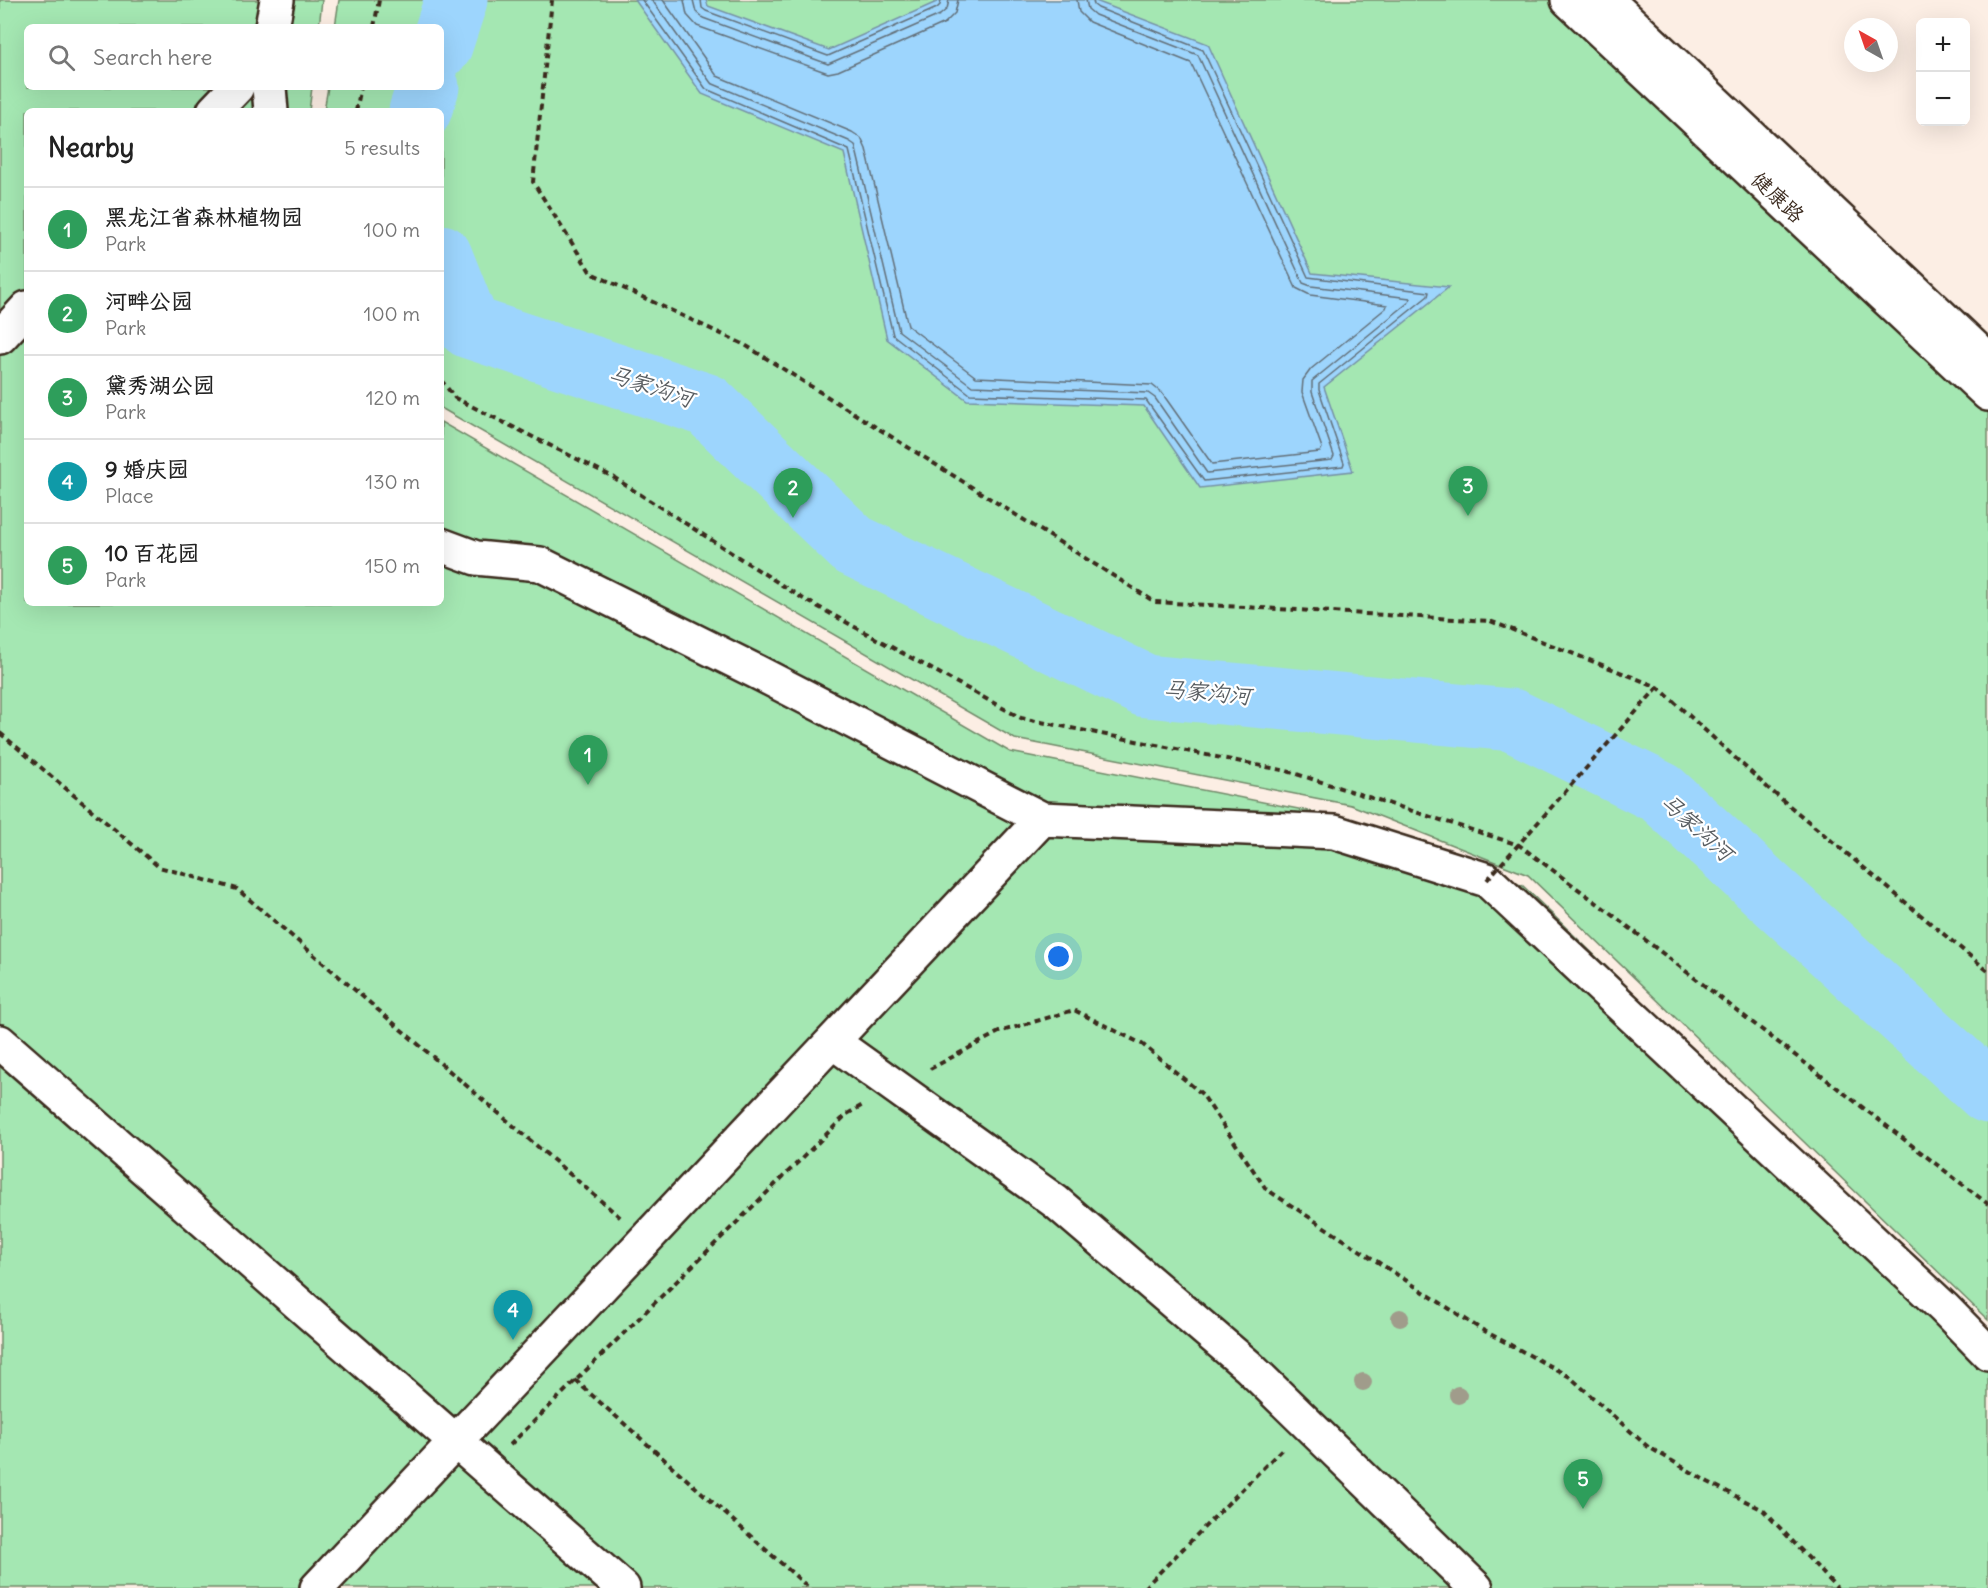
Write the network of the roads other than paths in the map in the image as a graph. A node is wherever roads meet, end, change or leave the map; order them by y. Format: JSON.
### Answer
{"nodes":[{"id":1,"x":277,"y":0,"type":"edge"},
{"id":2,"x":1568,"y":0,"type":"edge"},
{"id":3,"x":1607,"y":0,"type":"edge"},
{"id":4,"x":273,"y":24,"type":"edge"},
{"id":5,"x":234,"y":90,"type":"edge"},
{"id":6,"x":269,"y":90,"type":"edge"},
{"id":7,"x":217,"y":108,"type":"edge"},
{"id":8,"x":271,"y":108,"type":"edge"},
{"id":9,"x":24,"y":311,"type":"edge"},
{"id":10,"x":0,"y":337,"type":"edge"},
{"id":11,"x":1988,"y":360,"type":"edge"},
{"id":12,"x":1988,"y":394,"type":"edge"},
{"id":13,"x":444,"y":546,"type":"edge"},
{"id":14,"x":1042,"y":819,"type":"junction"},
{"id":15,"x":0,"y":1042,"type":"edge"},
{"id":16,"x":832,"y":1042,"type":"junction"},
{"id":17,"x":1988,"y":1353,"type":"edge"},
{"id":18,"x":455,"y":1442,"type":"junction"},
{"id":19,"x":317,"y":1588,"type":"edge"},
{"id":20,"x":622,"y":1588,"type":"edge"},
{"id":21,"x":1476,"y":1588,"type":"edge"}],
"edges":[{"from":1,"to":4,"type":"street"},
{"from":2,"to":12,"type":"street","name":"健康路"},
{"from":3,"to":11,"type":"street","name":"健康路"},
{"from":5,"to":7,"type":"street"},
{"from":6,"to":8,"type":"street"},
{"from":9,"to":10,"type":"street"},
{"from":13,"to":14,"type":"street"},
{"from":14,"to":16,"type":"street"},
{"from":14,"to":17,"type":"street"},
{"from":15,"to":18,"type":"street"},
{"from":16,"to":18,"type":"street"},
{"from":16,"to":21,"type":"street"},
{"from":18,"to":19,"type":"street"},
{"from":18,"to":20,"type":"street"}]}
